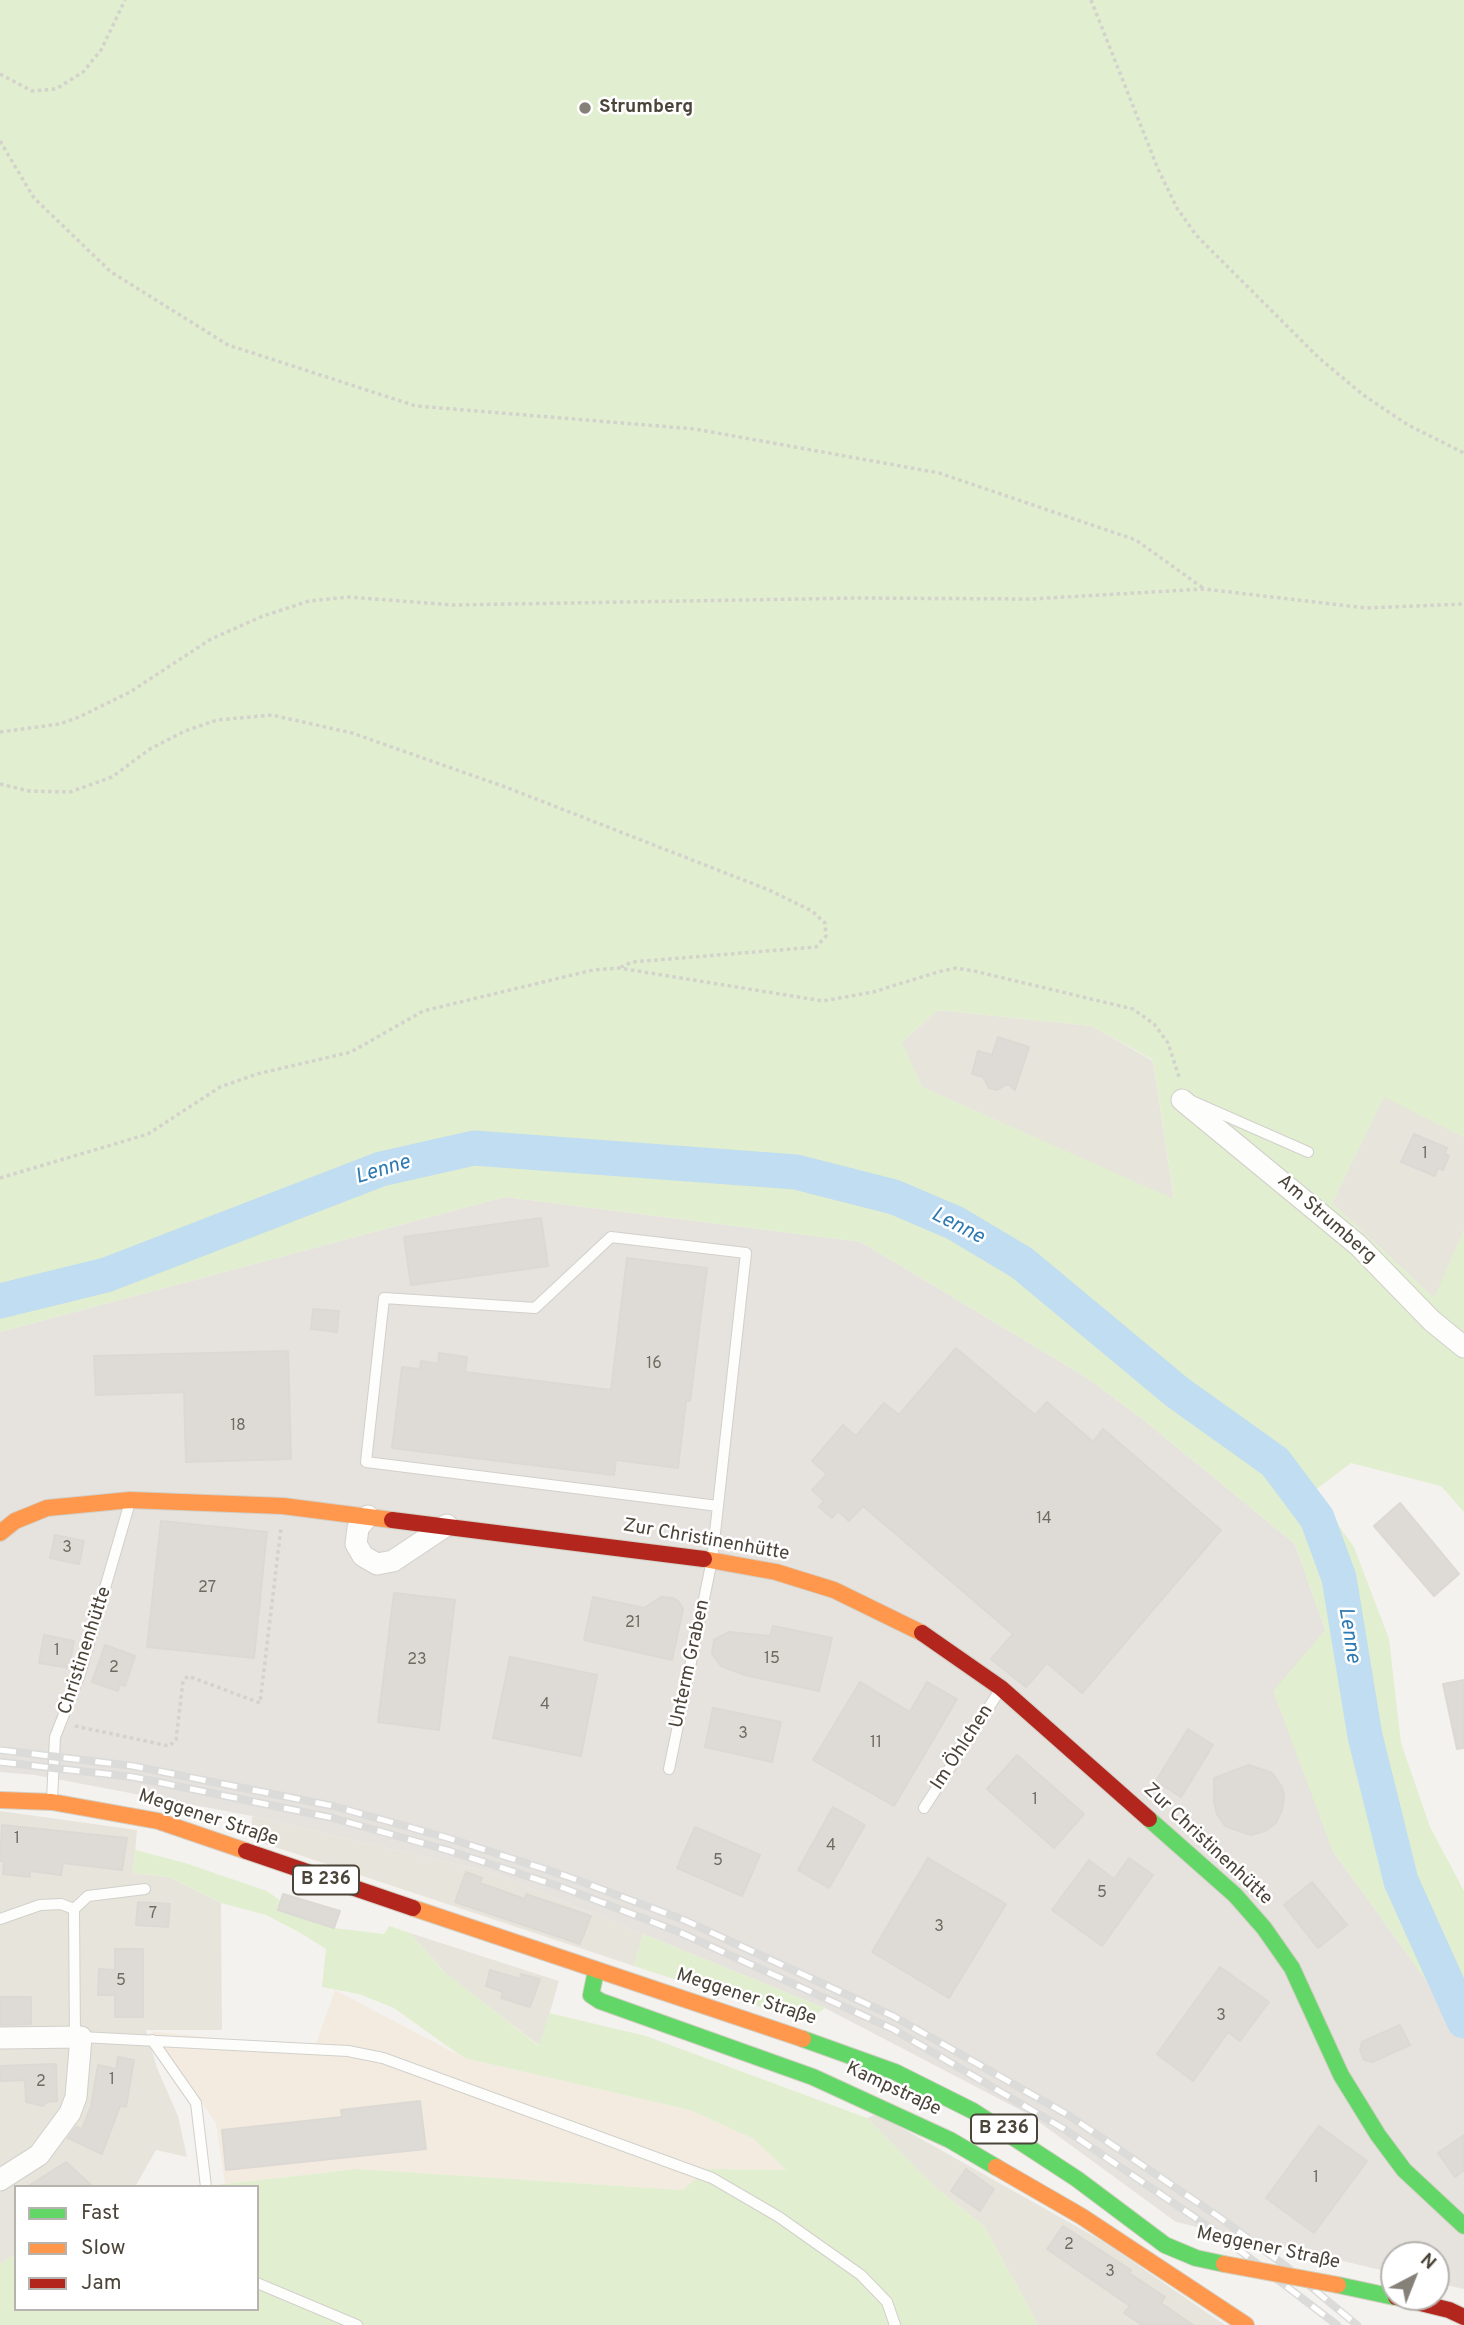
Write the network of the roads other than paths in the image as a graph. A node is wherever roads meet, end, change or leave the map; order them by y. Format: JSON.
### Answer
{"nodes":[{"id":1,"x":1182,"y":1100,"type":"joint"},
{"id":2,"x":1308,"y":1152,"type":"dead end"},
{"id":3,"x":1464,"y":1347,"type":"edge"},
{"id":4,"x":130,"y":1500,"type":"junction"},
{"id":5,"x":718,"y":1506,"type":"junction"},
{"id":6,"x":368,"y":1516,"type":"junction"},
{"id":7,"x":447,"y":1525,"type":"junction"},
{"id":8,"x":0,"y":1533,"type":"edge"},
{"id":9,"x":712,"y":1560,"type":"junction"},
{"id":10,"x":1001,"y":1688,"type":"junction"},
{"id":11,"x":669,"y":1769,"type":"dead end"},
{"id":12,"x":0,"y":1800,"type":"edge"},
{"id":13,"x":52,"y":1802,"type":"junction"},
{"id":14,"x":924,"y":1808,"type":"dead end"},
{"id":15,"x":145,"y":1889,"type":"dead end"},
{"id":16,"x":74,"y":1909,"type":"junction"},
{"id":17,"x":0,"y":1919,"type":"edge"},
{"id":18,"x":596,"y":1972,"type":"junction"},
{"id":19,"x":78,"y":2037,"type":"junction"},
{"id":20,"x":0,"y":2038,"type":"edge"},
{"id":21,"x":152,"y":2040,"type":"junction"},
{"id":22,"x":0,"y":2180,"type":"edge"},
{"id":23,"x":206,"y":2185,"type":"edge"},
{"id":24,"x":1464,"y":2226,"type":"edge"},
{"id":25,"x":259,"y":2284,"type":"edge"},
{"id":26,"x":1380,"y":2294,"type":"edge"},
{"id":27,"x":357,"y":2325,"type":"edge"},
{"id":28,"x":895,"y":2325,"type":"edge"},
{"id":29,"x":1247,"y":2325,"type":"edge"}],
"edges":[{"from":1,"to":2,"type":"lane"},
{"from":1,"to":3,"type":"street","name":"Am Strumberg"},
{"from":4,"to":6,"type":"street","name":"Zur Christinenhütte"},
{"from":4,"to":8,"type":"street","name":"Zur Christinenhütte"},
{"from":4,"to":13,"type":"lane","name":"Christinenhütte"},
{"from":5,"to":5,"type":"lane","name":"Unterm Graben"},
{"from":5,"to":9,"type":"lane","name":"Unterm Graben"},
{"from":6,"to":7,"type":"street","name":"Zur Christinenhütte"},
{"from":6,"to":7,"type":"street"},
{"from":7,"to":9,"type":"street","name":"Zur Christinenhütte"},
{"from":9,"to":10,"type":"street","name":"Zur Christinenhütte"},
{"from":9,"to":11,"type":"lane","name":"Unterm Graben"},
{"from":10,"to":14,"type":"lane","name":"Im Öhlchen"},
{"from":10,"to":24,"type":"street","name":"Zur Christinenhütte"},
{"from":12,"to":13,"type":"street","number":"B 236"},
{"from":13,"to":18,"type":"street","name":"Meggener Straße","number":"B 236"},
{"from":15,"to":16,"type":"lane"},
{"from":16,"to":17,"type":"lane"},
{"from":16,"to":19,"type":"lane"},
{"from":18,"to":26,"type":"street","name":"Meggener Straße","number":"B 236","bridge":true},
{"from":18,"to":29,"type":"street","name":"Kampstraße"},
{"from":19,"to":20,"type":"street"},
{"from":19,"to":21,"type":"lane"},
{"from":19,"to":22,"type":"street"},
{"from":21,"to":23,"type":"lane"},
{"from":21,"to":28,"type":"lane"},
{"from":25,"to":27,"type":"lane"}]}
